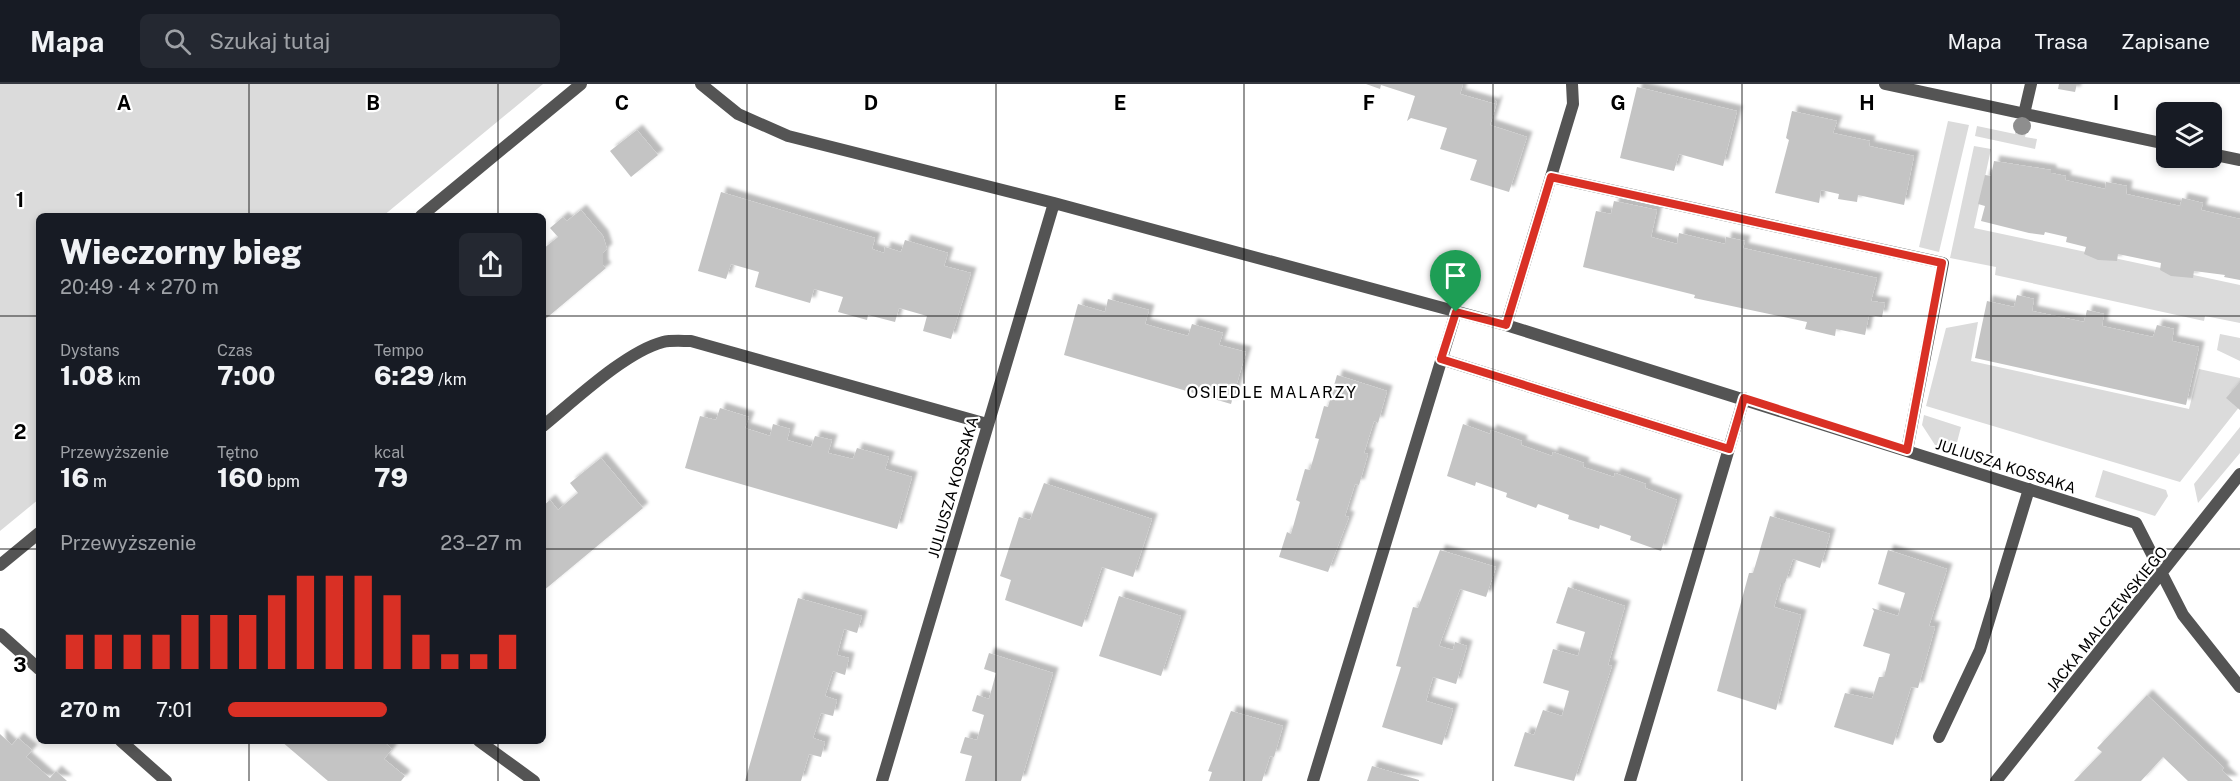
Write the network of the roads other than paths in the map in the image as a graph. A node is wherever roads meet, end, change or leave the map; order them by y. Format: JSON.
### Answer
{"nodes":[{"id":1,"x":580,"y":84,"type":"edge"},
{"id":2,"x":701,"y":84,"type":"edge"},
{"id":3,"x":1572,"y":84,"type":"edge"},
{"id":4,"x":1886,"y":84,"type":"edge"},
{"id":5,"x":2031,"y":84,"type":"edge"},
{"id":6,"x":2024,"y":114,"type":"junction"},
{"id":7,"x":2156,"y":142,"type":"edge"},
{"id":8,"x":2222,"y":156,"type":"edge"},
{"id":9,"x":2240,"y":160,"type":"edge"},
{"id":10,"x":1551,"y":177,"type":"junction"},
{"id":11,"x":1054,"y":203,"type":"junction"},
{"id":12,"x":425,"y":213,"type":"edge"},
{"id":13,"x":1456,"y":312,"type":"junction"},
{"id":14,"x":1506,"y":325,"type":"junction"},
{"id":15,"x":1441,"y":359,"type":"junction"},
{"id":16,"x":1744,"y":398,"type":"junction"},
{"id":17,"x":546,"y":424,"type":"edge"},
{"id":18,"x":987,"y":424,"type":"junction"},
{"id":19,"x":1729,"y":449,"type":"junction"},
{"id":20,"x":1907,"y":450,"type":"junction"},
{"id":21,"x":2240,"y":474,"type":"edge"},
{"id":22,"x":2029,"y":489,"type":"junction"},
{"id":23,"x":36,"y":535,"type":"edge"},
{"id":24,"x":0,"y":565,"type":"edge"},
{"id":25,"x":2162,"y":574,"type":"junction"},
{"id":26,"x":0,"y":634,"type":"edge"},
{"id":27,"x":36,"y":666,"type":"edge"},
{"id":28,"x":2240,"y":687,"type":"edge"},
{"id":29,"x":1939,"y":737,"type":"dead end"},
{"id":30,"x":124,"y":744,"type":"edge"},
{"id":31,"x":483,"y":744,"type":"edge"},
{"id":32,"x":166,"y":781,"type":"edge"},
{"id":33,"x":534,"y":781,"type":"edge"},
{"id":34,"x":882,"y":781,"type":"edge"},
{"id":35,"x":1313,"y":781,"type":"edge"},
{"id":36,"x":1630,"y":781,"type":"edge"},
{"id":37,"x":1996,"y":781,"type":"edge"}],
"edges":[{"from":1,"to":12,"type":"street"},
{"from":2,"to":11,"type":"street","name":"JULIUSZA KOSSAKA"},
{"from":3,"to":10,"type":"street"},
{"from":4,"to":6,"type":"street"},
{"from":5,"to":6,"type":"street"},
{"from":6,"to":7,"type":"street"},
{"from":8,"to":9,"type":"street"},
{"from":10,"to":14,"type":"street"},
{"from":10,"to":20,"type":"street"},
{"from":11,"to":13,"type":"street","name":"JULIUSZA KOSSAKA"},
{"from":11,"to":18,"type":"street","name":"JULIUSZA KOSSAKA"},
{"from":13,"to":14,"type":"street","name":"JULIUSZA KOSSAKA"},
{"from":13,"to":15,"type":"street"},
{"from":14,"to":16,"type":"street","name":"JULIUSZA KOSSAKA"},
{"from":15,"to":19,"type":"street"},
{"from":15,"to":35,"type":"street"},
{"from":16,"to":19,"type":"street"},
{"from":16,"to":20,"type":"street","name":"JULIUSZA KOSSAKA"},
{"from":17,"to":18,"type":"street"},
{"from":18,"to":34,"type":"street","name":"JULIUSZA KOSSAKA"},
{"from":19,"to":36,"type":"street"},
{"from":20,"to":22,"type":"street","name":"JULIUSZA KOSSAKA"},
{"from":21,"to":25,"type":"street","name":"JACKA MALCZEWSKIEGO"},
{"from":22,"to":25,"type":"street","name":"JULIUSZA KOSSAKA"},
{"from":22,"to":29,"type":"street"},
{"from":23,"to":24,"type":"street"},
{"from":25,"to":28,"type":"street","name":"JULIUSZA KOSSAKA"},
{"from":25,"to":37,"type":"street","name":"JACKA MALCZEWSKIEGO"},
{"from":26,"to":27,"type":"street"},
{"from":30,"to":32,"type":"street"},
{"from":31,"to":33,"type":"street"}]}
